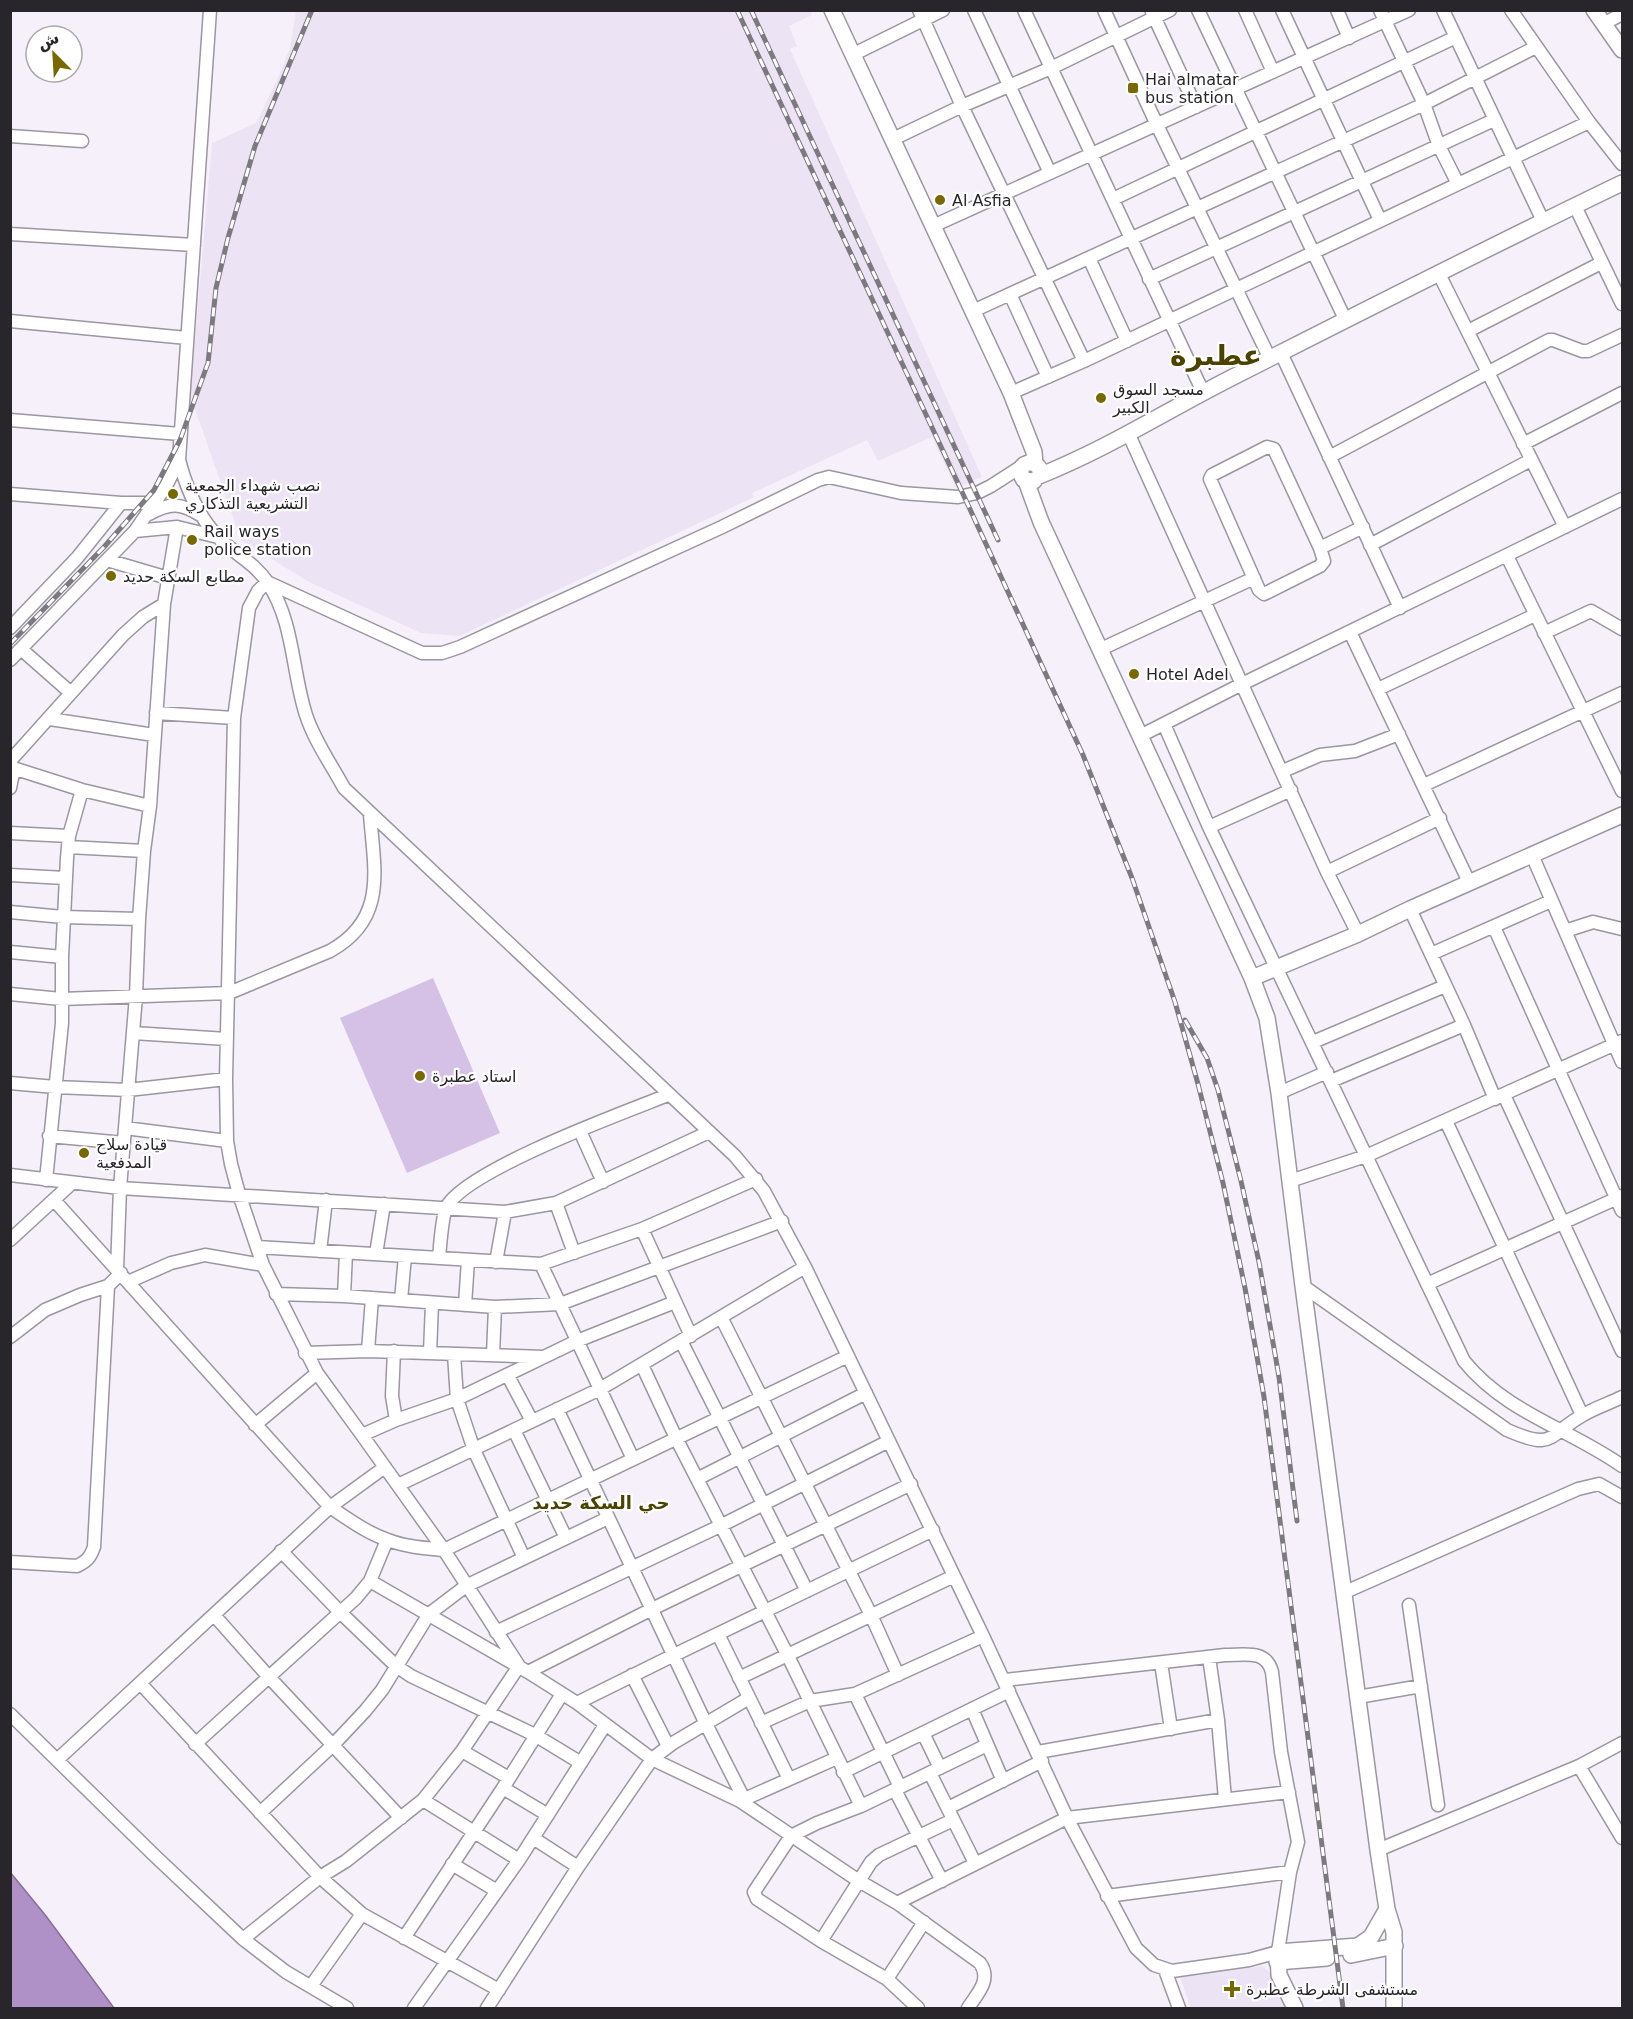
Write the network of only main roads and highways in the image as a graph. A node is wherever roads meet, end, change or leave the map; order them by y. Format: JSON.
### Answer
{"nodes":[{"id":1,"x":832,"y":10,"type":"edge"},
{"id":2,"x":1594,"y":10,"type":"edge"},
{"id":3,"x":1623,"y":51,"type":"edge"},
{"id":4,"x":1623,"y":183,"type":"edge"},
{"id":5,"x":1031,"y":472,"type":"junction"},
{"id":6,"x":1623,"y":815,"type":"edge"},
{"id":7,"x":1252,"y":978,"type":"junction"},
{"id":8,"x":1387,"y":1909,"type":"junction"},
{"id":9,"x":1395,"y":1946,"type":"junction"},
{"id":10,"x":1278,"y":1957,"type":"junction"},
{"id":11,"x":1295,"y":2008,"type":"edge"},
{"id":12,"x":1394,"y":2008,"type":"edge"}],
"edges":[{"from":1,"to":5,"type":"main road"},
{"from":2,"to":3,"type":"main road"},
{"from":4,"to":5,"type":"main road"},
{"from":5,"to":7,"type":"main road"},
{"from":6,"to":7,"type":"main road"},
{"from":7,"to":8,"type":"main road"},
{"from":8,"to":9,"type":"main road"},
{"from":8,"to":10,"type":"main road"},
{"from":9,"to":10,"type":"main road"},
{"from":9,"to":12,"type":"main road"},
{"from":10,"to":11,"type":"main road"}]}
